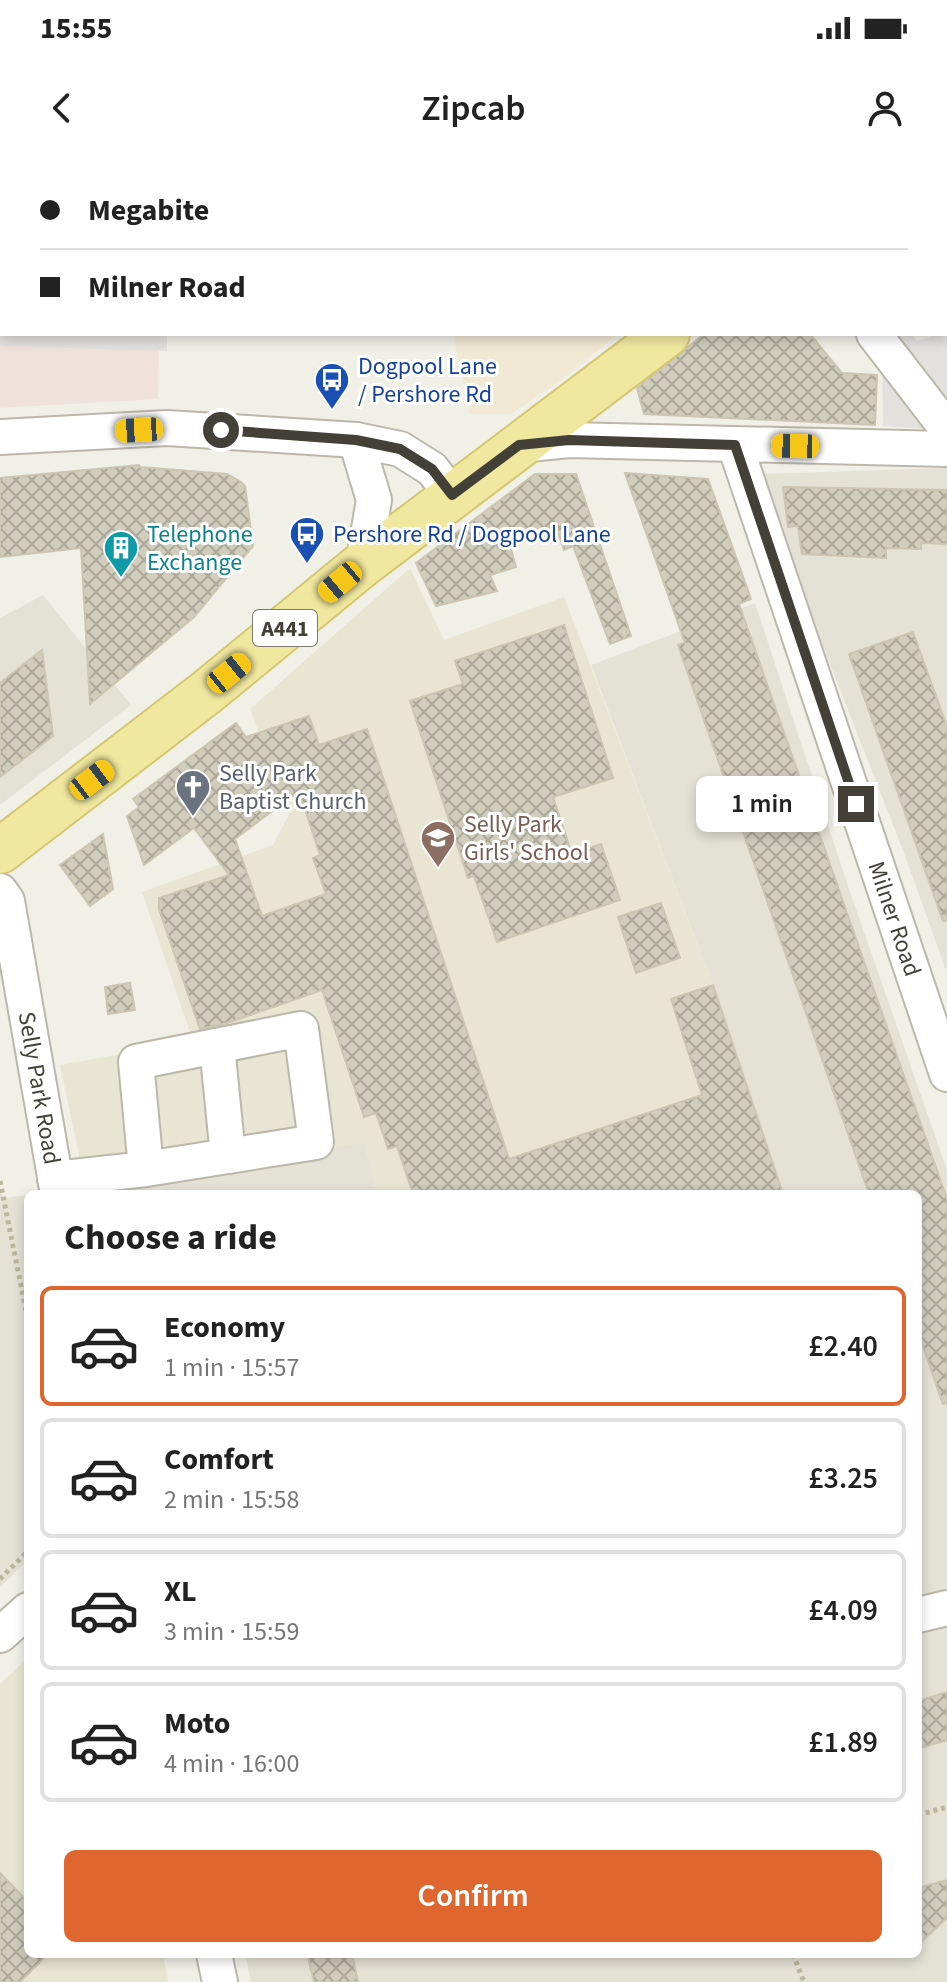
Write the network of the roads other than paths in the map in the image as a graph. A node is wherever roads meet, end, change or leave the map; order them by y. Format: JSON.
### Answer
{"nodes":[{"id":1,"x":664,"y":336,"type":"edge"},
{"id":2,"x":876,"y":336,"type":"edge"},
{"id":3,"x":947,"y":429,"type":"edge"},
{"id":4,"x":0,"y":437,"type":"edge"},
{"id":5,"x":356,"y":440,"type":"junction"},
{"id":6,"x":519,"y":445,"type":"junction"},
{"id":7,"x":735,"y":445,"type":"junction"},
{"id":8,"x":947,"y":449,"type":"edge"},
{"id":9,"x":452,"y":495,"type":"junction"},
{"id":10,"x":363,"y":564,"type":"junction"},
{"id":11,"x":0,"y":851,"type":"edge"},
{"id":12,"x":0,"y":891,"type":"edge"},
{"id":13,"x":217,"y":1046,"type":"junction"},
{"id":14,"x":947,"y":1074,"type":"edge"},
{"id":15,"x":228,"y":1156,"type":"junction"},
{"id":16,"x":146,"y":1169,"type":"junction"},
{"id":17,"x":56,"y":1186,"type":"edge"},
{"id":18,"x":947,"y":1608,"type":"edge"},
{"id":19,"x":24,"y":1614,"type":"edge"},
{"id":20,"x":922,"y":1614,"type":"edge"},
{"id":21,"x":0,"y":1635,"type":"edge"},
{"id":22,"x":215,"y":1958,"type":"edge"},
{"id":23,"x":220,"y":1982,"type":"edge"}],
"edges":[{"from":1,"to":6,"type":"main road","number":"A441"},
{"from":2,"to":3,"type":"street"},
{"from":4,"to":5,"type":"street"},
{"from":5,"to":9,"type":"street"},
{"from":5,"to":10,"type":"street"},
{"from":6,"to":7,"type":"street"},
{"from":6,"to":9,"type":"main road","number":"A441"},
{"from":7,"to":8,"type":"street"},
{"from":7,"to":14,"type":"street","name":"Milner Road"},
{"from":9,"to":10,"type":"main road","number":"A441"},
{"from":10,"to":11,"type":"main road","number":"A441"},
{"from":12,"to":17,"type":"street","name":"Selly Park Road"},
{"from":13,"to":15,"type":"street"},
{"from":13,"to":15,"type":"street"},
{"from":13,"to":16,"type":"street"},
{"from":15,"to":16,"type":"street"},
{"from":16,"to":17,"type":"street"},
{"from":18,"to":20,"type":"street"},
{"from":19,"to":21,"type":"street"},
{"from":22,"to":23,"type":"street"}]}
